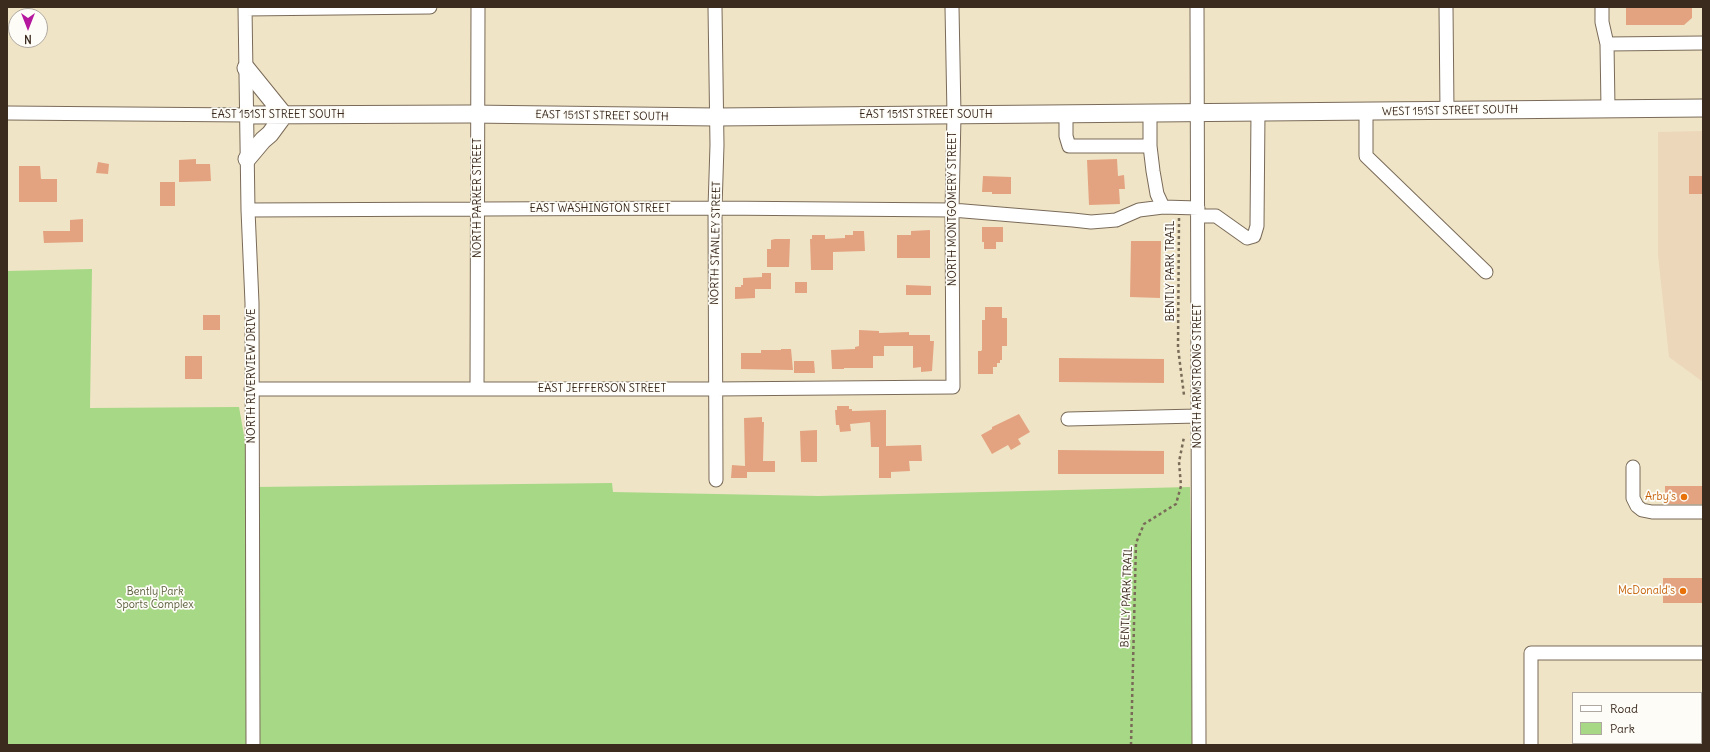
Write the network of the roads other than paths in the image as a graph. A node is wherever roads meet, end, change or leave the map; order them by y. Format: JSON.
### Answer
{"nodes":[{"id":1,"x":430,"y":7,"type":"edge"},
{"id":2,"x":478,"y":7,"type":"edge"},
{"id":3,"x":715,"y":7,"type":"edge"},
{"id":4,"x":952,"y":7,"type":"edge"},
{"id":5,"x":1197,"y":7,"type":"edge"},
{"id":6,"x":1446,"y":7,"type":"edge"},
{"id":7,"x":1602,"y":7,"type":"edge"},
{"id":8,"x":245,"y":8,"type":"edge"},
{"id":9,"x":1703,"y":43,"type":"edge"},
{"id":10,"x":1607,"y":44,"type":"junction"},
{"id":11,"x":246,"y":68,"type":"junction"},
{"id":12,"x":1608,"y":108,"type":"junction"},
{"id":13,"x":1703,"y":108,"type":"edge"},
{"id":14,"x":1258,"y":112,"type":"junction"},
{"id":15,"x":1366,"y":112,"type":"junction"},
{"id":16,"x":1447,"y":112,"type":"junction"},
{"id":17,"x":7,"y":113,"type":"edge"},
{"id":18,"x":1066,"y":113,"type":"junction"},
{"id":19,"x":1150,"y":113,"type":"junction"},
{"id":20,"x":1197,"y":113,"type":"junction"},
{"id":21,"x":478,"y":114,"type":"junction"},
{"id":22,"x":247,"y":115,"type":"junction"},
{"id":23,"x":284,"y":115,"type":"junction"},
{"id":24,"x":954,"y":115,"type":"junction"},
{"id":25,"x":716,"y":117,"type":"junction"},
{"id":26,"x":1150,"y":146,"type":"junction"},
{"id":27,"x":247,"y":159,"type":"junction"},
{"id":28,"x":1163,"y":207,"type":"junction"},
{"id":29,"x":715,"y":208,"type":"junction"},
{"id":30,"x":248,"y":210,"type":"junction"},
{"id":31,"x":478,"y":210,"type":"junction"},
{"id":32,"x":952,"y":210,"type":"junction"},
{"id":33,"x":1198,"y":212,"type":"junction"},
{"id":34,"x":1486,"y":272,"type":"dead end"},
{"id":35,"x":953,"y":387,"type":"joint"},
{"id":36,"x":251,"y":388,"type":"junction"},
{"id":37,"x":477,"y":389,"type":"junction"},
{"id":38,"x":715,"y":389,"type":"junction"},
{"id":39,"x":1193,"y":416,"type":"junction"},
{"id":40,"x":1068,"y":419,"type":"dead end"},
{"id":41,"x":1633,"y":467,"type":"dead end"},
{"id":42,"x":716,"y":480,"type":"dead end"},
{"id":43,"x":1703,"y":512,"type":"edge"},
{"id":44,"x":1703,"y":652,"type":"edge"},
{"id":45,"x":253,"y":745,"type":"edge"},
{"id":46,"x":1199,"y":745,"type":"edge"},
{"id":47,"x":1531,"y":745,"type":"edge"}],
"edges":[{"from":1,"to":8,"type":"street"},
{"from":2,"to":21,"type":"street","name":"NORTH PARKER STREET"},
{"from":3,"to":25,"type":"street","name":"NORTH STANLEY STREET"},
{"from":4,"to":24,"type":"street","name":"NORTH MONTGOMERY STREET"},
{"from":5,"to":20,"type":"street","name":"NORTH ARMSTRONG STREET"},
{"from":6,"to":16,"type":"street"},
{"from":7,"to":10,"type":"street"},
{"from":8,"to":11,"type":"street","name":"NORTH RIVERVIEW DRIVE"},
{"from":9,"to":10,"type":"street"},
{"from":10,"to":12,"type":"street"},
{"from":11,"to":22,"type":"street","name":"NORTH RIVERVIEW DRIVE"},
{"from":11,"to":23,"type":"main road"},
{"from":12,"to":13,"type":"main road","name":"WEST 151ST STREET SOUTH"},
{"from":12,"to":16,"type":"main road","name":"WEST 151ST STREET SOUTH"},
{"from":14,"to":15,"type":"main road","name":"WEST 151ST STREET SOUTH"},
{"from":14,"to":20,"type":"main road","name":"WEST 151ST STREET SOUTH"},
{"from":14,"to":33,"type":"street","name":"EAST WASHINGTON STREET"},
{"from":15,"to":16,"type":"main road","name":"WEST 151ST STREET SOUTH"},
{"from":15,"to":34,"type":"street"},
{"from":17,"to":22,"type":"street","name":"EAST 151ST STREET SOUTH"},
{"from":18,"to":19,"type":"main road","name":"EAST 151ST STREET SOUTH"},
{"from":18,"to":24,"type":"main road","name":"EAST 151ST STREET SOUTH"},
{"from":18,"to":26,"type":"street"},
{"from":19,"to":20,"type":"main road","name":"EAST 151ST STREET SOUTH"},
{"from":19,"to":26,"type":"street"},
{"from":20,"to":33,"type":"street","name":"NORTH ARMSTRONG STREET"},
{"from":21,"to":23,"type":"main road","name":"EAST 151ST STREET SOUTH"},
{"from":21,"to":25,"type":"main road","name":"EAST 151ST STREET SOUTH"},
{"from":21,"to":31,"type":"street","name":"NORTH PARKER STREET"},
{"from":22,"to":23,"type":"main road","name":"EAST 151ST STREET SOUTH"},
{"from":22,"to":27,"type":"street","name":"NORTH RIVERVIEW DRIVE"},
{"from":23,"to":27,"type":"main road"},
{"from":24,"to":25,"type":"main road","name":"EAST 151ST STREET SOUTH"},
{"from":24,"to":32,"type":"street","name":"NORTH MONTGOMERY STREET"},
{"from":25,"to":29,"type":"street","name":"NORTH STANLEY STREET"},
{"from":26,"to":28,"type":"street"},
{"from":27,"to":30,"type":"street","name":"NORTH RIVERVIEW DRIVE"},
{"from":28,"to":32,"type":"street","name":"EAST WASHINGTON STREET"},
{"from":28,"to":33,"type":"street","name":"EAST WASHINGTON STREET"},
{"from":29,"to":31,"type":"street","name":"EAST WASHINGTON STREET"},
{"from":29,"to":32,"type":"street","name":"EAST WASHINGTON STREET"},
{"from":29,"to":38,"type":"street","name":"NORTH STANLEY STREET"},
{"from":30,"to":31,"type":"street","name":"EAST WASHINGTON STREET"},
{"from":30,"to":36,"type":"street","name":"NORTH RIVERVIEW DRIVE"},
{"from":31,"to":37,"type":"street","name":"NORTH PARKER STREET"},
{"from":32,"to":35,"type":"street","name":"NORTH MONTGOMERY STREET"},
{"from":33,"to":39,"type":"street","name":"NORTH ARMSTRONG STREET"},
{"from":35,"to":38,"type":"street","name":"EAST JEFFERSON STREET"},
{"from":36,"to":37,"type":"street","name":"EAST JEFFERSON STREET"},
{"from":36,"to":45,"type":"street","name":"NORTH RIVERVIEW DRIVE"},
{"from":37,"to":38,"type":"street","name":"EAST JEFFERSON STREET"},
{"from":38,"to":42,"type":"street","name":"NORTH STANLEY STREET"},
{"from":39,"to":40,"type":"street"},
{"from":39,"to":46,"type":"street","name":"NORTH ARMSTRONG STREET"},
{"from":41,"to":43,"type":"street"},
{"from":44,"to":47,"type":"street"}]}
